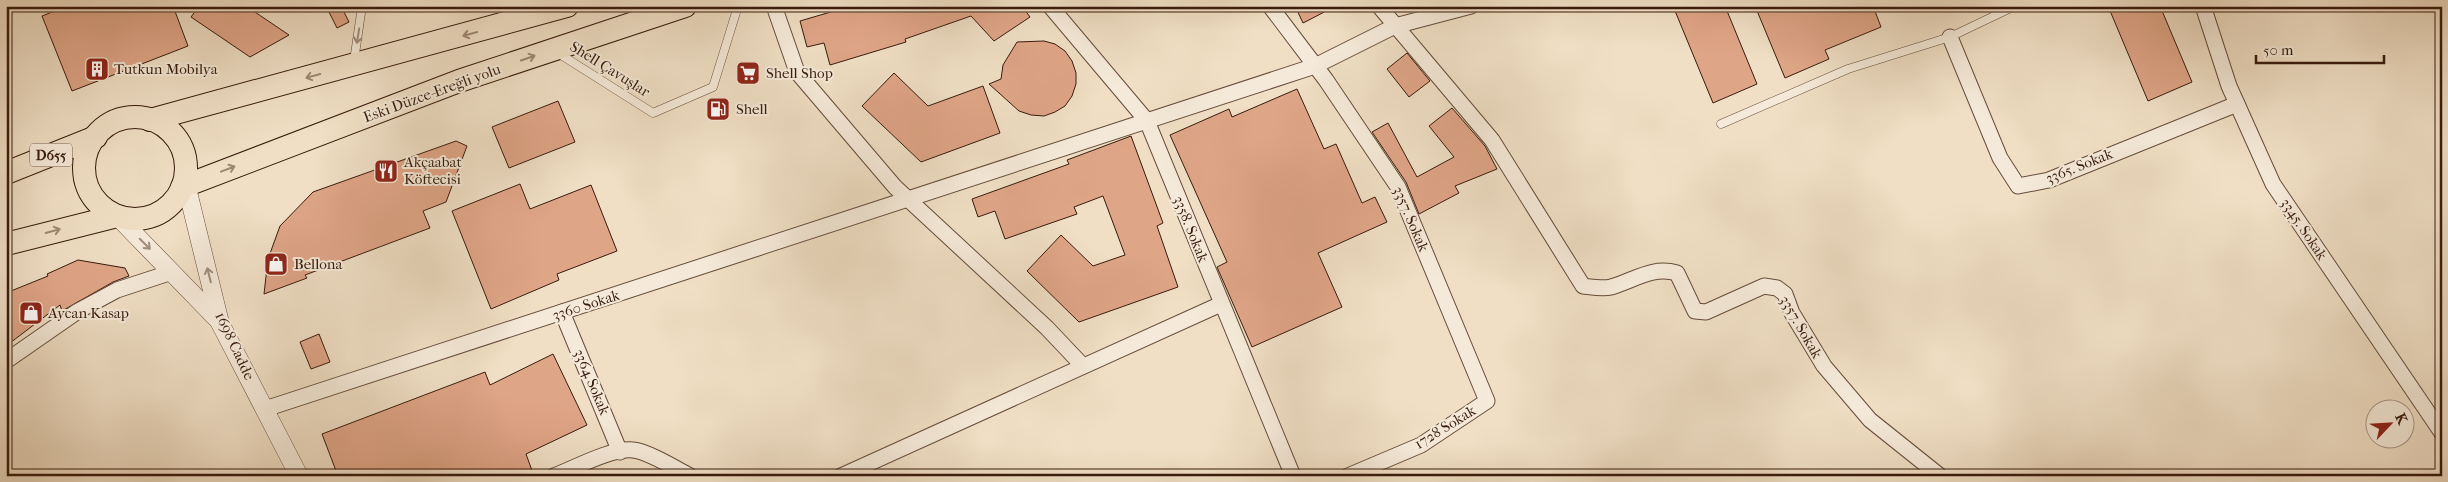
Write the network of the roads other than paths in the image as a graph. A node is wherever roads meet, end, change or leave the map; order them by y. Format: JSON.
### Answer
{"nodes":[{"id":1,"x":362,"y":6,"type":"edge"},
{"id":2,"x":685,"y":6,"type":"edge"},
{"id":3,"x":738,"y":6,"type":"edge"},
{"id":4,"x":774,"y":6,"type":"edge"},
{"id":5,"x":1050,"y":6,"type":"edge"},
{"id":6,"x":1270,"y":6,"type":"edge"},
{"id":7,"x":1379,"y":6,"type":"edge"},
{"id":8,"x":1471,"y":6,"type":"edge"},
{"id":9,"x":2015,"y":6,"type":"edge"},
{"id":10,"x":2204,"y":6,"type":"edge"},
{"id":11,"x":555,"y":8,"type":"edge"},
{"id":12,"x":1395,"y":26,"type":"junction"},
{"id":13,"x":1950,"y":37,"type":"junction"},
{"id":14,"x":552,"y":50,"type":"junction"},
{"id":15,"x":353,"y":65,"type":"junction"},
{"id":16,"x":1315,"y":66,"type":"junction"},
{"id":17,"x":2237,"y":104,"type":"junction"},
{"id":18,"x":150,"y":120,"type":"junction"},
{"id":19,"x":1148,"y":121,"type":"junction"},
{"id":20,"x":1721,"y":124,"type":"dead end"},
{"id":21,"x":96,"y":137,"type":"junction"},
{"id":22,"x":6,"y":173,"type":"edge"},
{"id":23,"x":184,"y":184,"type":"junction"},
{"id":24,"x":907,"y":200,"type":"junction"},
{"id":25,"x":117,"y":216,"type":"junction"},
{"id":26,"x":6,"y":244,"type":"edge"},
{"id":27,"x":172,"y":272,"type":"junction"},
{"id":28,"x":1220,"y":304,"type":"junction"},
{"id":29,"x":562,"y":312,"type":"junction"},
{"id":30,"x":220,"y":322,"type":"junction"},
{"id":31,"x":6,"y":361,"type":"edge"},
{"id":32,"x":1083,"y":366,"type":"junction"},
{"id":33,"x":1487,"y":401,"type":"joint"},
{"id":34,"x":265,"y":409,"type":"junction"},
{"id":35,"x":2442,"y":433,"type":"edge"},
{"id":36,"x":620,"y":452,"type":"junction"},
{"id":37,"x":299,"y":476,"type":"edge"},
{"id":38,"x":554,"y":476,"type":"edge"},
{"id":39,"x":690,"y":476,"type":"edge"},
{"id":40,"x":841,"y":476,"type":"edge"},
{"id":41,"x":1293,"y":476,"type":"edge"},
{"id":42,"x":1348,"y":476,"type":"edge"},
{"id":43,"x":1940,"y":476,"type":"edge"}],
"edges":[{"from":1,"to":15,"type":"lane","one_way":true},
{"from":2,"to":14,"type":"main road","name":"Eski Düzce-Ereğli yolu"},
{"from":3,"to":14,"type":"lane","name":"Shell Çavuşlar"},
{"from":4,"to":24,"type":"street"},
{"from":5,"to":19,"type":"street","name":"3358. Sokak"},
{"from":6,"to":16,"type":"street","name":"3357. Sokak"},
{"from":7,"to":12,"type":"street"},
{"from":8,"to":12,"type":"street","name":"3360 Sokak"},
{"from":9,"to":13,"type":"lane"},
{"from":10,"to":17,"type":"street","name":"3345. Sokak"},
{"from":11,"to":15,"type":"main road","one_way":true},
{"from":12,"to":16,"type":"street","name":"3360 Sokak"},
{"from":12,"to":43,"type":"street","name":"3357. Sokak"},
{"from":13,"to":17,"type":"street","name":"3365. Sokak"},
{"from":13,"to":20,"type":"lane"},
{"from":23,"to":14,"type":"main road","name":"Eski Düzce-Ereğli yolu","one_way":true},
{"from":15,"to":18,"type":"main road","one_way":true},
{"from":16,"to":19,"type":"street","name":"3360 Sokak"},
{"from":16,"to":33,"type":"street","name":"3357. Sokak"},
{"from":17,"to":35,"type":"street","name":"3345. Sokak"},
{"from":18,"to":21,"type":"main road"},
{"from":18,"to":23,"type":"main road"},
{"from":19,"to":24,"type":"street","name":"3360 Sokak"},
{"from":19,"to":28,"type":"street","name":"3358. Sokak"},
{"from":21,"to":22,"type":"main road","number":"D655"},
{"from":21,"to":25,"type":"main road"},
{"from":23,"to":25,"type":"main road"},
{"from":30,"to":23,"type":"street","name":"1698 Cadde","one_way":true},
{"from":24,"to":29,"type":"street","name":"3360 Sokak"},
{"from":24,"to":32,"type":"street"},
{"from":26,"to":25,"type":"main road","one_way":true},
{"from":25,"to":27,"type":"street","one_way":true},
{"from":27,"to":30,"type":"street"},
{"from":27,"to":31,"type":"street"},
{"from":28,"to":32,"type":"street"},
{"from":28,"to":41,"type":"street","name":"3358. Sokak"},
{"from":29,"to":34,"type":"street","name":"3360 Sokak"},
{"from":29,"to":36,"type":"street","name":"3364 Sokak"},
{"from":30,"to":34,"type":"street","name":"1698 Cadde"},
{"from":32,"to":40,"type":"street"},
{"from":33,"to":42,"type":"street","name":"1728 Sokak"},
{"from":34,"to":37,"type":"street","name":"1698 Cadde"},
{"from":36,"to":38,"type":"street"},
{"from":36,"to":39,"type":"street"}]}
